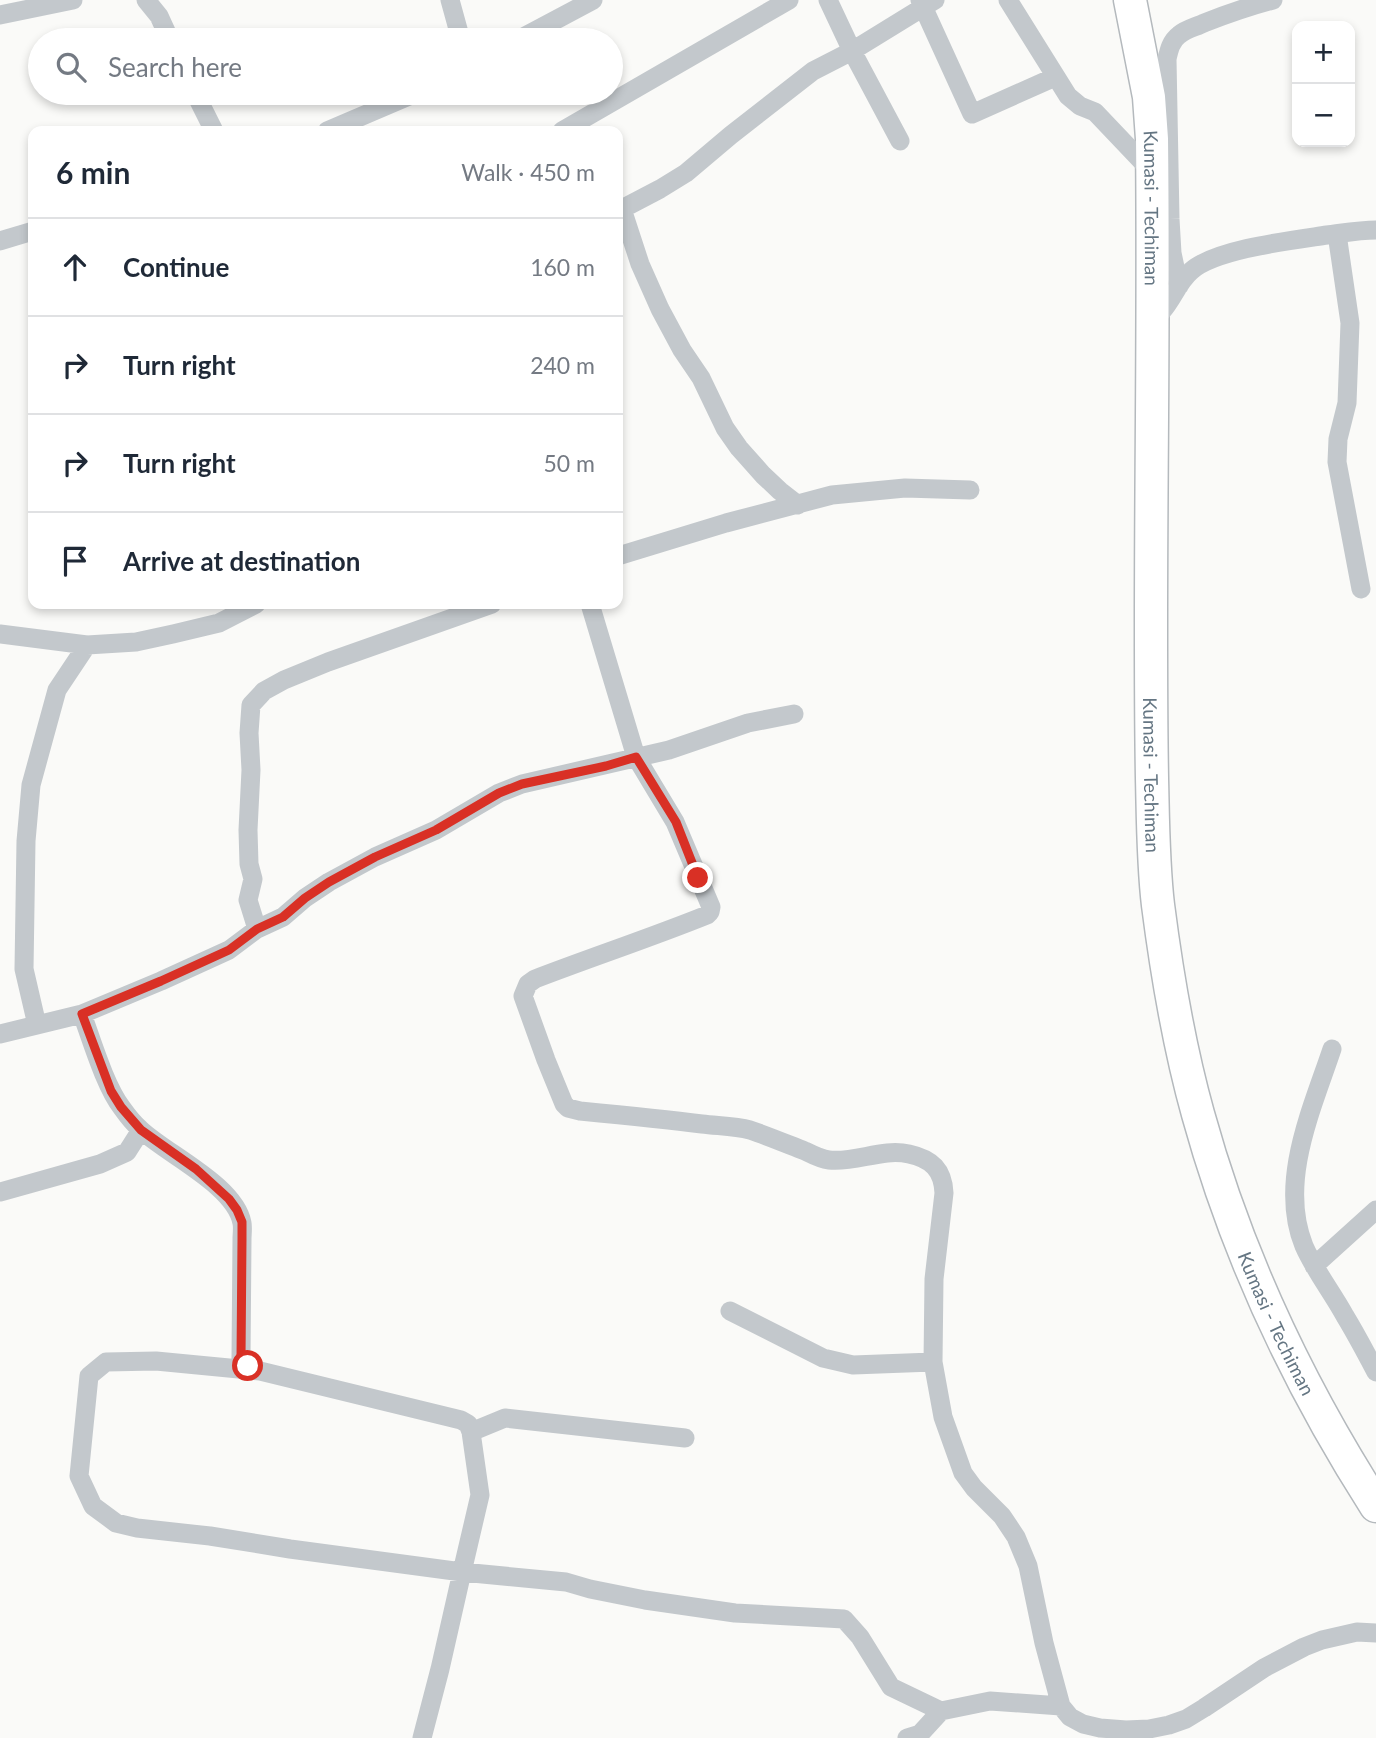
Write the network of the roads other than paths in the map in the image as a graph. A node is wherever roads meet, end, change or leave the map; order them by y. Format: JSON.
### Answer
{"nodes":[{"id":1,"x":74,"y":0,"type":"edge"},
{"id":2,"x":146,"y":0,"type":"edge"},
{"id":3,"x":450,"y":0,"type":"edge"},
{"id":4,"x":593,"y":0,"type":"edge"},
{"id":5,"x":789,"y":0,"type":"edge"},
{"id":6,"x":828,"y":0,"type":"edge"},
{"id":7,"x":1008,"y":0,"type":"edge"},
{"id":8,"x":1130,"y":0,"type":"edge"},
{"id":9,"x":1273,"y":0,"type":"edge"},
{"id":10,"x":926,"y":2,"type":"edge"},
{"id":11,"x":0,"y":15,"type":"edge"},
{"id":12,"x":164,"y":28,"type":"edge"},
{"id":13,"x":458,"y":28,"type":"edge"},
{"id":14,"x":540,"y":28,"type":"edge"},
{"id":15,"x":852,"y":51,"type":"junction"},
{"id":16,"x":1055,"y":77,"type":"junction"},
{"id":17,"x":623,"y":96,"type":"edge"},
{"id":18,"x":201,"y":105,"type":"edge"},
{"id":19,"x":389,"y":105,"type":"edge"},
{"id":20,"x":607,"y":105,"type":"edge"},
{"id":21,"x":212,"y":126,"type":"edge"},
{"id":22,"x":343,"y":126,"type":"edge"},
{"id":23,"x":571,"y":126,"type":"edge"},
{"id":24,"x":900,"y":141,"type":"dead end"},
{"id":25,"x":1153,"y":173,"type":"junction"},
{"id":26,"x":623,"y":208,"type":"edge"},
{"id":27,"x":623,"y":218,"type":"edge"},
{"id":28,"x":1376,"y":230,"type":"edge"},
{"id":29,"x":28,"y":233,"type":"edge"},
{"id":30,"x":1337,"y":234,"type":"junction"},
{"id":31,"x":0,"y":241,"type":"edge"},
{"id":32,"x":1179,"y":286,"type":"junction"},
{"id":33,"x":1152,"y":389,"type":"junction"},
{"id":34,"x":970,"y":490,"type":"dead end"},
{"id":35,"x":798,"y":505,"type":"junction"},
{"id":36,"x":623,"y":554,"type":"edge"},
{"id":37,"x":1361,"y":589,"type":"dead end"},
{"id":38,"x":246,"y":609,"type":"edge"},
{"id":39,"x":478,"y":609,"type":"edge"},
{"id":40,"x":592,"y":609,"type":"edge"},
{"id":41,"x":0,"y":634,"type":"edge"},
{"id":42,"x":87,"y":645,"type":"junction"},
{"id":43,"x":794,"y":714,"type":"dead end"},
{"id":44,"x":636,"y":757,"type":"junction"},
{"id":45,"x":257,"y":929,"type":"junction"},
{"id":46,"x":82,"y":1014,"type":"junction"},
{"id":47,"x":37,"y":1025,"type":"junction"},
{"id":48,"x":0,"y":1034,"type":"edge"},
{"id":49,"x":1332,"y":1049,"type":"dead end"},
{"id":50,"x":141,"y":1130,"type":"junction"},
{"id":51,"x":0,"y":1192,"type":"edge"},
{"id":52,"x":1376,"y":1210,"type":"edge"},
{"id":53,"x":1314,"y":1266,"type":"junction"},
{"id":54,"x":730,"y":1311,"type":"dead end"},
{"id":55,"x":933,"y":1362,"type":"junction"},
{"id":56,"x":260,"y":1371,"type":"junction"},
{"id":57,"x":1376,"y":1372,"type":"edge"},
{"id":58,"x":471,"y":1432,"type":"junction"},
{"id":59,"x":685,"y":1438,"type":"dead end"},
{"id":60,"x":1376,"y":1507,"type":"edge"},
{"id":61,"x":462,"y":1572,"type":"junction"},
{"id":62,"x":1376,"y":1633,"type":"edge"},
{"id":63,"x":1061,"y":1706,"type":"junction"},
{"id":64,"x":941,"y":1712,"type":"junction"},
{"id":65,"x":422,"y":1738,"type":"edge"},
{"id":66,"x":907,"y":1738,"type":"edge"}],
"edges":[{"from":1,"to":11,"type":"street"},
{"from":2,"to":12,"type":"street"},
{"from":3,"to":13,"type":"street"},
{"from":4,"to":14,"type":"street"},
{"from":5,"to":17,"type":"street"},
{"from":6,"to":15,"type":"street"},
{"from":7,"to":16,"type":"street"},
{"from":8,"to":25,"type":"highway","name":"Kumasi - Techiman"},
{"from":9,"to":32,"type":"street"},
{"from":10,"to":15,"type":"street"},
{"from":10,"to":16,"type":"street"},
{"from":15,"to":24,"type":"street"},
{"from":15,"to":26,"type":"street"},
{"from":16,"to":25,"type":"street"},
{"from":18,"to":21,"type":"street"},
{"from":19,"to":22,"type":"street"},
{"from":20,"to":23,"type":"street"},
{"from":25,"to":33,"type":"highway","name":"Kumasi - Techiman"},
{"from":27,"to":35,"type":"street"},
{"from":28,"to":30,"type":"street"},
{"from":29,"to":31,"type":"street"},
{"from":30,"to":32,"type":"street"},
{"from":30,"to":37,"type":"street"},
{"from":32,"to":33,"type":"street"},
{"from":33,"to":60,"type":"highway","name":"Kumasi - Techiman"},
{"from":34,"to":35,"type":"street"},
{"from":35,"to":36,"type":"street"},
{"from":38,"to":42,"type":"street"},
{"from":39,"to":45,"type":"street"},
{"from":40,"to":44,"type":"street"},
{"from":41,"to":42,"type":"street"},
{"from":42,"to":47,"type":"street"},
{"from":43,"to":44,"type":"street"},
{"from":44,"to":45,"type":"street"},
{"from":44,"to":55,"type":"street"},
{"from":45,"to":46,"type":"street"},
{"from":46,"to":47,"type":"street"},
{"from":46,"to":50,"type":"street"},
{"from":47,"to":48,"type":"street"},
{"from":49,"to":53,"type":"street"},
{"from":50,"to":51,"type":"street"},
{"from":50,"to":56,"type":"street"},
{"from":52,"to":53,"type":"street"},
{"from":53,"to":57,"type":"street"},
{"from":54,"to":55,"type":"street"},
{"from":55,"to":63,"type":"street"},
{"from":56,"to":58,"type":"street"},
{"from":56,"to":61,"type":"street"},
{"from":58,"to":59,"type":"street"},
{"from":58,"to":61,"type":"street"},
{"from":61,"to":64,"type":"street"},
{"from":61,"to":65,"type":"street"},
{"from":62,"to":63,"type":"street"},
{"from":63,"to":64,"type":"street"},
{"from":64,"to":66,"type":"street"}]}
